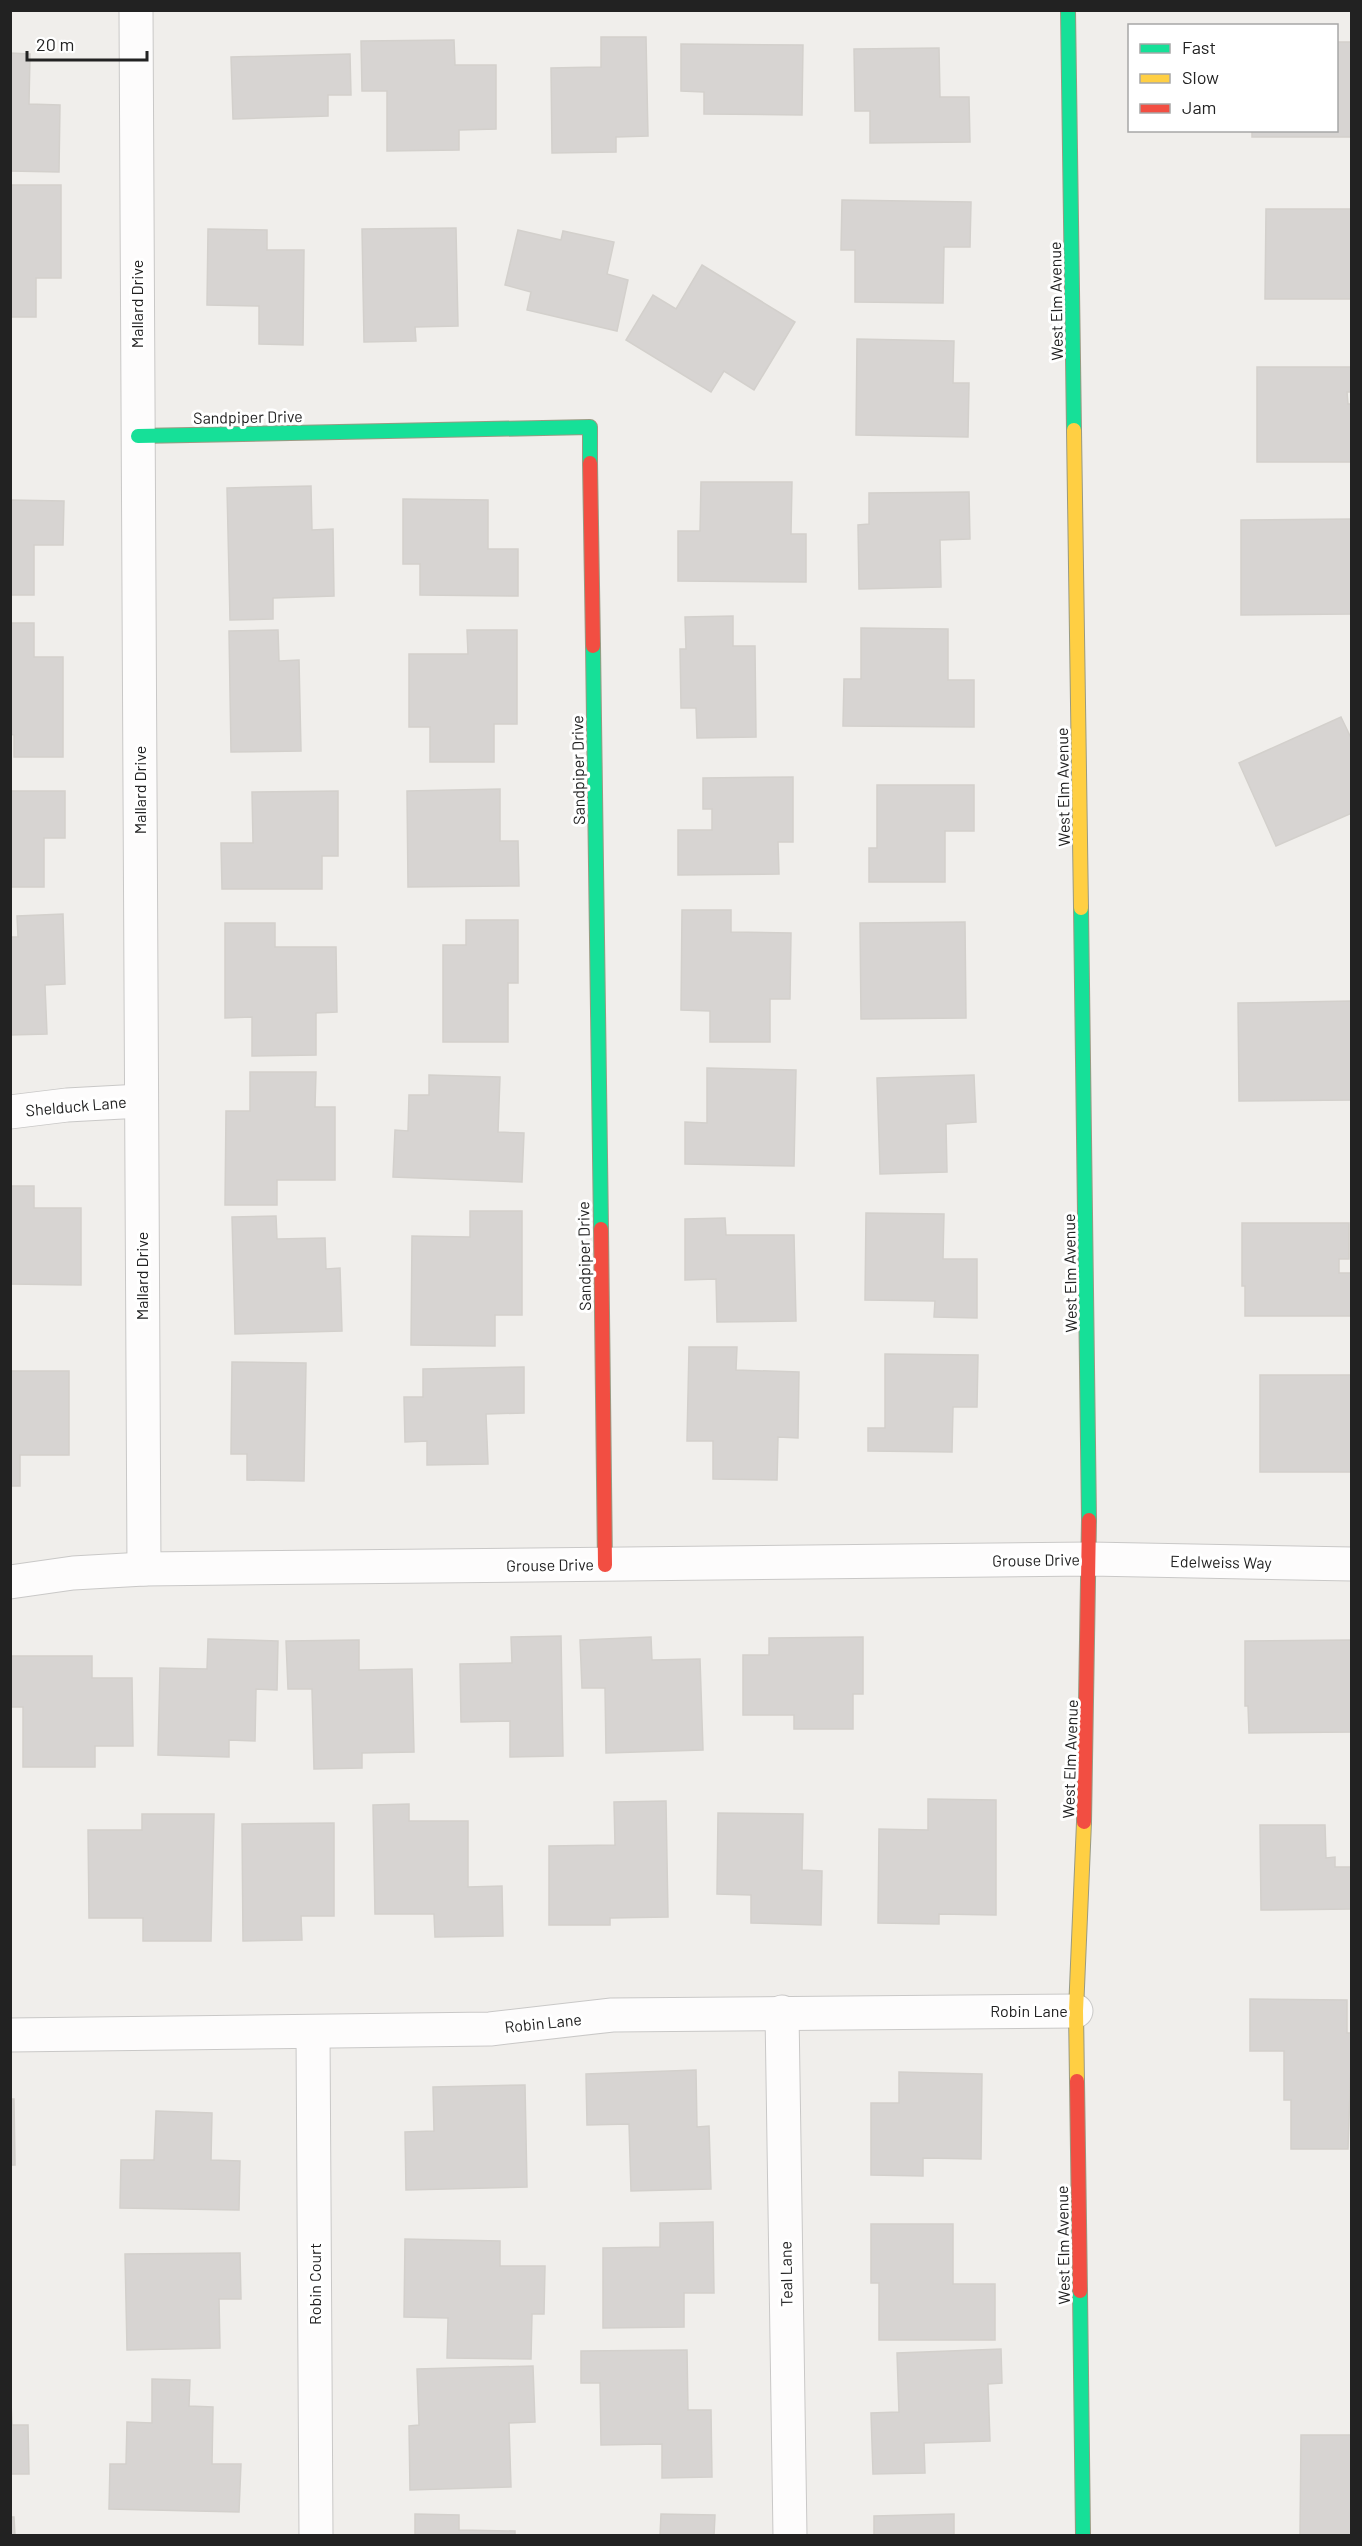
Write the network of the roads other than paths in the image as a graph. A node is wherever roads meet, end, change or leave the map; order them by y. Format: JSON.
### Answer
{"nodes":[{"id":1,"x":136,"y":10,"type":"edge"},
{"id":2,"x":1068,"y":10,"type":"edge"},
{"id":3,"x":138,"y":436,"type":"junction"},
{"id":4,"x":141,"y":1101,"type":"junction"},
{"id":5,"x":10,"y":1113,"type":"edge"},
{"id":6,"x":1090,"y":1560,"type":"junction"},
{"id":7,"x":1352,"y":1564,"type":"edge"},
{"id":8,"x":604,"y":1565,"type":"junction"},
{"id":9,"x":144,"y":1569,"type":"junction"},
{"id":10,"x":10,"y":1582,"type":"edge"},
{"id":11,"x":1076,"y":2011,"type":"junction"},
{"id":12,"x":782,"y":2012,"type":"junction"},
{"id":13,"x":313,"y":2032,"type":"junction"},
{"id":14,"x":10,"y":2035,"type":"edge"},
{"id":15,"x":316,"y":2535,"type":"edge"},
{"id":16,"x":790,"y":2535,"type":"edge"},
{"id":17,"x":1083,"y":2535,"type":"edge"}],
"edges":[{"from":1,"to":3,"type":"street","name":"Mallard Drive"},
{"from":2,"to":6,"type":"street","name":"West Elm Avenue"},
{"from":3,"to":4,"type":"street","name":"Mallard Drive"},
{"from":3,"to":8,"type":"street","name":"Sandpiper Drive"},
{"from":4,"to":5,"type":"street","name":"Shelduck Lane"},
{"from":4,"to":9,"type":"street","name":"Mallard Drive"},
{"from":6,"to":7,"type":"street","name":"Edelweiss Way"},
{"from":6,"to":8,"type":"street","name":"Grouse Drive"},
{"from":6,"to":11,"type":"street","name":"West Elm Avenue"},
{"from":8,"to":9,"type":"street","name":"Grouse Drive"},
{"from":9,"to":10,"type":"street","name":"Grouse Drive"},
{"from":11,"to":12,"type":"street","name":"Robin Lane"},
{"from":11,"to":17,"type":"street","name":"West Elm Avenue"},
{"from":12,"to":13,"type":"street","name":"Robin Lane"},
{"from":12,"to":16,"type":"street","name":"Teal Lane"},
{"from":13,"to":14,"type":"street","name":"Robin Lane"},
{"from":13,"to":15,"type":"street","name":"Robin Court"}]}
